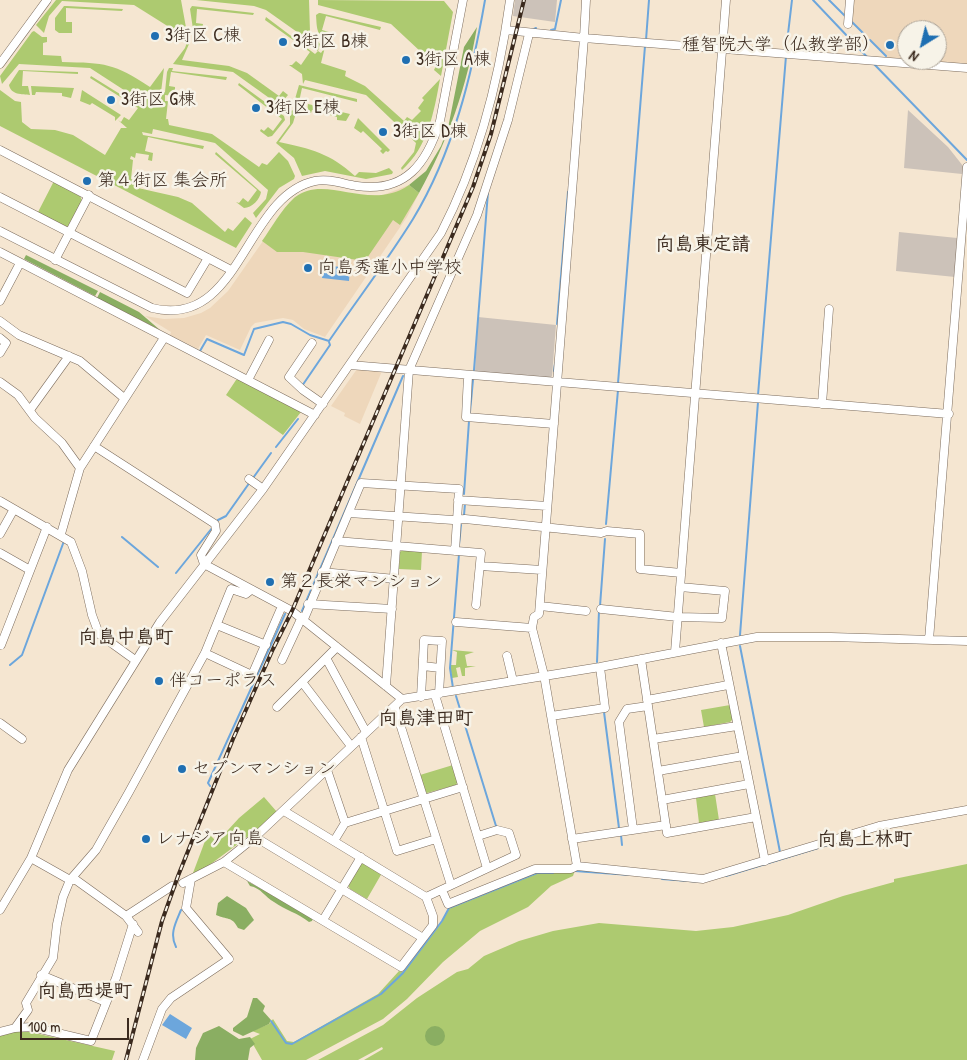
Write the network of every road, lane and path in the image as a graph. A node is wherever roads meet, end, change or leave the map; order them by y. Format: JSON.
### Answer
{"nodes":[{"id":1,"x":46,"y":0,"type":"edge"},
{"id":2,"x":463,"y":0,"type":"edge"},
{"id":3,"x":510,"y":0,"type":"edge"},
{"id":4,"x":586,"y":0,"type":"edge"},
{"id":5,"x":726,"y":0,"type":"edge"},
{"id":6,"x":850,"y":0,"type":"edge"},
{"id":7,"x":848,"y":24,"type":"dead end"},
{"id":8,"x":506,"y":30,"type":"junction"},
{"id":9,"x":529,"y":34,"type":"junction"},
{"id":10,"x":584,"y":38,"type":"junction"},
{"id":11,"x":723,"y":48,"type":"junction"},
{"id":12,"x":0,"y":64,"type":"edge"},
{"id":13,"x":967,"y":68,"type":"edge"},
{"id":14,"x":0,"y":150,"type":"edge"},
{"id":15,"x":967,"y":167,"type":"edge"},
{"id":16,"x":88,"y":196,"type":"junction"},
{"id":17,"x":0,"y":197,"type":"edge"},
{"id":18,"x":0,"y":231,"type":"edge"},
{"id":19,"x":69,"y":233,"type":"junction"},
{"id":20,"x":0,"y":252,"type":"edge"},
{"id":21,"x":208,"y":258,"type":"junction"},
{"id":22,"x":55,"y":260,"type":"junction"},
{"id":23,"x":20,"y":263,"type":"junction"},
{"id":24,"x":231,"y":270,"type":"junction"},
{"id":25,"x":0,"y":301,"type":"edge"},
{"id":26,"x":829,"y":308,"type":"dead end"},
{"id":27,"x":0,"y":321,"type":"edge"},
{"id":28,"x":0,"y":338,"type":"edge"},
{"id":29,"x":164,"y":338,"type":"junction"},
{"id":30,"x":269,"y":340,"type":"dead end"},
{"id":31,"x":312,"y":343,"type":"dead end"},
{"id":32,"x":0,"y":354,"type":"edge"},
{"id":33,"x":69,"y":356,"type":"junction"},
{"id":34,"x":350,"y":365,"type":"junction"},
{"id":35,"x":409,"y":370,"type":"junction"},
{"id":36,"x":468,"y":376,"type":"junction"},
{"id":37,"x":248,"y":380,"type":"junction"},
{"id":38,"x":0,"y":382,"type":"edge"},
{"id":39,"x":557,"y":383,"type":"junction"},
{"id":40,"x":695,"y":394,"type":"junction"},
{"id":41,"x":124,"y":398,"type":"junction"},
{"id":42,"x":323,"y":404,"type":"junction"},
{"id":43,"x":822,"y":404,"type":"junction"},
{"id":44,"x":30,"y":410,"type":"junction"},
{"id":45,"x":949,"y":414,"type":"junction"},
{"id":46,"x":315,"y":415,"type":"junction"},
{"id":47,"x":554,"y":424,"type":"junction"},
{"id":48,"x":94,"y":446,"type":"junction"},
{"id":49,"x":80,"y":468,"type":"junction"},
{"id":50,"x":251,"y":481,"type":"dead end"},
{"id":51,"x":401,"y":486,"type":"junction"},
{"id":52,"x":263,"y":489,"type":"junction"},
{"id":53,"x":458,"y":500,"type":"junction"},
{"id":54,"x":0,"y":501,"type":"edge"},
{"id":55,"x":547,"y":506,"type":"junction"},
{"id":56,"x":14,"y":509,"type":"junction"},
{"id":57,"x":349,"y":512,"type":"junction"},
{"id":58,"x":399,"y":515,"type":"junction"},
{"id":59,"x":457,"y":518,"type":"junction"},
{"id":60,"x":546,"y":526,"type":"junction"},
{"id":61,"x":47,"y":527,"type":"junction"},
{"id":62,"x":0,"y":534,"type":"edge"},
{"id":63,"x":61,"y":534,"type":"junction"},
{"id":64,"x":336,"y":541,"type":"junction"},
{"id":65,"x":397,"y":546,"type":"junction"},
{"id":66,"x":455,"y":551,"type":"junction"},
{"id":67,"x":0,"y":553,"type":"edge"},
{"id":68,"x":204,"y":564,"type":"junction"},
{"id":69,"x":480,"y":566,"type":"junction"},
{"id":70,"x":30,"y":570,"type":"junction"},
{"id":71,"x":542,"y":570,"type":"junction"},
{"id":72,"x":322,"y":572,"type":"junction"},
{"id":73,"x":681,"y":573,"type":"junction"},
{"id":74,"x":395,"y":579,"type":"junction"},
{"id":75,"x":680,"y":586,"type":"junction"},
{"id":76,"x":251,"y":590,"type":"junction"},
{"id":77,"x":308,"y":604,"type":"junction"},
{"id":78,"x":476,"y":605,"type":"dead end"},
{"id":79,"x":282,"y":606,"type":"junction"},
{"id":80,"x":540,"y":606,"type":"junction"},
{"id":81,"x":392,"y":609,"type":"junction"},
{"id":82,"x":601,"y":610,"type":"dead end"},
{"id":83,"x":586,"y":611,"type":"dead end"},
{"id":84,"x":678,"y":617,"type":"junction"},
{"id":85,"x":302,"y":618,"type":"junction"},
{"id":86,"x":456,"y":622,"type":"dead end"},
{"id":87,"x":216,"y":624,"type":"junction"},
{"id":88,"x":532,"y":628,"type":"junction"},
{"id":89,"x":929,"y":640,"type":"junction"},
{"id":90,"x":967,"y":641,"type":"edge"},
{"id":91,"x":721,"y":643,"type":"junction"},
{"id":92,"x":0,"y":644,"type":"edge"},
{"id":93,"x":266,"y":645,"type":"junction"},
{"id":94,"x":336,"y":647,"type":"junction"},
{"id":95,"x":675,"y":652,"type":"junction"},
{"id":96,"x":205,"y":653,"type":"junction"},
{"id":97,"x":507,"y":656,"type":"dead end"},
{"id":98,"x":326,"y":658,"type":"junction"},
{"id":99,"x":641,"y":659,"type":"junction"},
{"id":100,"x":135,"y":660,"type":"junction"},
{"id":101,"x":282,"y":660,"type":"dead end"},
{"id":102,"x":422,"y":666,"type":"junction"},
{"id":103,"x":600,"y":667,"type":"junction"},
{"id":104,"x":440,"y":668,"type":"junction"},
{"id":105,"x":544,"y":675,"type":"junction"},
{"id":106,"x":513,"y":681,"type":"junction"},
{"id":107,"x":302,"y":682,"type":"junction"},
{"id":108,"x":728,"y":685,"type":"junction"},
{"id":109,"x":386,"y":686,"type":"junction"},
{"id":110,"x":437,"y":694,"type":"junction"},
{"id":111,"x":420,"y":697,"type":"junction"},
{"id":112,"x":402,"y":700,"type":"junction"},
{"id":113,"x":648,"y":703,"type":"junction"},
{"id":114,"x":277,"y":707,"type":"dead end"},
{"id":115,"x":395,"y":708,"type":"junction"},
{"id":116,"x":551,"y":716,"type":"junction"},
{"id":117,"x":737,"y":726,"type":"junction"},
{"id":118,"x":1,"y":727,"type":"edge"},
{"id":119,"x":364,"y":735,"type":"junction"},
{"id":120,"x":22,"y":739,"type":"dead end"},
{"id":121,"x":653,"y":739,"type":"junction"},
{"id":122,"x":351,"y":746,"type":"junction"},
{"id":123,"x":743,"y":756,"type":"junction"},
{"id":124,"x":328,"y":770,"type":"junction"},
{"id":125,"x":658,"y":772,"type":"junction"},
{"id":126,"x":749,"y":784,"type":"junction"},
{"id":127,"x":463,"y":788,"type":"junction"},
{"id":128,"x":423,"y":798,"type":"junction"},
{"id":129,"x":662,"y":800,"type":"junction"},
{"id":130,"x":967,"y":810,"type":"edge"},
{"id":131,"x":284,"y":811,"type":"junction"},
{"id":132,"x":383,"y":811,"type":"junction"},
{"id":133,"x":756,"y":817,"type":"junction"},
{"id":134,"x":345,"y":823,"type":"junction"},
{"id":135,"x":666,"y":825,"type":"junction"},
{"id":136,"x":633,"y":829,"type":"junction"},
{"id":137,"x":478,"y":836,"type":"junction"},
{"id":138,"x":255,"y":837,"type":"junction"},
{"id":139,"x":436,"y":839,"type":"junction"},
{"id":140,"x":572,"y":839,"type":"junction"},
{"id":141,"x":334,"y":841,"type":"junction"},
{"id":142,"x":361,"y":857,"type":"junction"},
{"id":143,"x":31,"y":858,"type":"junction"},
{"id":144,"x":224,"y":862,"type":"junction"},
{"id":145,"x":765,"y":862,"type":"junction"},
{"id":146,"x":577,"y":866,"type":"junction"},
{"id":147,"x":487,"y":868,"type":"junction"},
{"id":148,"x":191,"y":879,"type":"junction"},
{"id":149,"x":70,"y":880,"type":"junction"},
{"id":150,"x":183,"y":883,"type":"dead end"},
{"id":151,"x":451,"y":885,"type":"junction"},
{"id":152,"x":172,"y":886,"type":"dead end"},
{"id":153,"x":342,"y":889,"type":"junction"},
{"id":154,"x":442,"y":890,"type":"junction"},
{"id":155,"x":426,"y":897,"type":"junction"},
{"id":156,"x":0,"y":910,"type":"edge"},
{"id":157,"x":126,"y":916,"type":"junction"},
{"id":158,"x":323,"y":920,"type":"junction"},
{"id":159,"x":132,"y":924,"type":"junction"},
{"id":160,"x":138,"y":932,"type":"dead end"},
{"id":161,"x":423,"y":938,"type":"junction"},
{"id":162,"x":41,"y":975,"type":"junction"},
{"id":163,"x":106,"y":1002,"type":"junction"},
{"id":164,"x":15,"y":1028,"type":"junction"},
{"id":165,"x":0,"y":1032,"type":"edge"},
{"id":166,"x":143,"y":1060,"type":"edge"}],
"edges":[{"from":1,"to":12,"type":"street"},
{"from":2,"to":24,"type":"street"},
{"from":3,"to":8,"type":"street"},
{"from":4,"to":10,"type":"street"},
{"from":5,"to":11,"type":"street"},
{"from":6,"to":7,"type":"street"},
{"from":8,"to":9,"type":"street"},
{"from":8,"to":34,"type":"street"},
{"from":9,"to":10,"type":"street"},
{"from":9,"to":35,"type":"street"},
{"from":10,"to":11,"type":"street"},
{"from":10,"to":39,"type":"street"},
{"from":11,"to":13,"type":"street"},
{"from":11,"to":40,"type":"street"},
{"from":14,"to":16,"type":"street"},
{"from":15,"to":45,"type":"street"},
{"from":16,"to":19,"type":"street"},
{"from":16,"to":21,"type":"street"},
{"from":17,"to":19,"type":"street"},
{"from":18,"to":22,"type":"street"},
{"from":19,"to":21,"type":"street"},
{"from":19,"to":22,"type":"street"},
{"from":20,"to":23,"type":"street"},
{"from":21,"to":24,"type":"street"},
{"from":22,"to":24,"type":"street"},
{"from":23,"to":25,"type":"street"},
{"from":23,"to":29,"type":"street"},
{"from":26,"to":43,"type":"street"},
{"from":27,"to":33,"type":"street"},
{"from":28,"to":32,"type":"street"},
{"from":29,"to":37,"type":"street"},
{"from":29,"to":41,"type":"street"},
{"from":30,"to":37,"type":"street"},
{"from":31,"to":42,"type":"street"},
{"from":33,"to":41,"type":"street"},
{"from":33,"to":44,"type":"street"},
{"from":34,"to":35,"type":"street"},
{"from":34,"to":42,"type":"street"},
{"from":35,"to":36,"type":"street"},
{"from":35,"to":51,"type":"street"},
{"from":36,"to":39,"type":"street"},
{"from":36,"to":47,"type":"street"},
{"from":37,"to":46,"type":"street"},
{"from":38,"to":44,"type":"street"},
{"from":39,"to":40,"type":"street"},
{"from":39,"to":47,"type":"street"},
{"from":40,"to":43,"type":"street"},
{"from":40,"to":73,"type":"street"},
{"from":41,"to":48,"type":"street"},
{"from":42,"to":46,"type":"street"},
{"from":43,"to":45,"type":"street"},
{"from":44,"to":49,"type":"street"},
{"from":45,"to":89,"type":"street"},
{"from":46,"to":52,"type":"street"},
{"from":47,"to":55,"type":"street"},
{"from":48,"to":49,"type":"street"},
{"from":48,"to":68,"type":"street"},
{"from":49,"to":63,"type":"street"},
{"from":50,"to":52,"type":"street"},
{"from":51,"to":53,"type":"street"},
{"from":51,"to":57,"type":"street"},
{"from":51,"to":58,"type":"street"},
{"from":52,"to":68,"type":"street"},
{"from":53,"to":55,"type":"street"},
{"from":53,"to":59,"type":"street"},
{"from":54,"to":56,"type":"street"},
{"from":55,"to":60,"type":"street"},
{"from":56,"to":61,"type":"street"},
{"from":56,"to":62,"type":"street"},
{"from":57,"to":58,"type":"street"},
{"from":57,"to":64,"type":"street"},
{"from":58,"to":59,"type":"street"},
{"from":58,"to":65,"type":"street"},
{"from":59,"to":60,"type":"street"},
{"from":59,"to":66,"type":"street"},
{"from":60,"to":71,"type":"street"},
{"from":60,"to":73,"type":"street"},
{"from":61,"to":63,"type":"street"},
{"from":61,"to":70,"type":"street"},
{"from":63,"to":100,"type":"street"},
{"from":64,"to":65,"type":"street"},
{"from":64,"to":72,"type":"street"},
{"from":65,"to":66,"type":"street"},
{"from":65,"to":74,"type":"street"},
{"from":66,"to":69,"type":"street"},
{"from":67,"to":70,"type":"street"},
{"from":68,"to":76,"type":"street"},
{"from":68,"to":100,"type":"street"},
{"from":69,"to":71,"type":"street"},
{"from":69,"to":78,"type":"street"},
{"from":70,"to":92,"type":"street"},
{"from":71,"to":80,"type":"street"},
{"from":72,"to":74,"type":"street"},
{"from":72,"to":77,"type":"street"},
{"from":73,"to":75,"type":"street"},
{"from":74,"to":81,"type":"street"},
{"from":75,"to":84,"type":"street"},
{"from":75,"to":84,"type":"street"},
{"from":76,"to":79,"type":"street"},
{"from":76,"to":87,"type":"street"},
{"from":77,"to":81,"type":"street"},
{"from":77,"to":85,"type":"street"},
{"from":79,"to":85,"type":"street"},
{"from":79,"to":93,"type":"street"},
{"from":80,"to":83,"type":"street"},
{"from":80,"to":88,"type":"street"},
{"from":81,"to":109,"type":"street"},
{"from":82,"to":84,"type":"street"},
{"from":84,"to":95,"type":"street"},
{"from":85,"to":94,"type":"street"},
{"from":85,"to":101,"type":"street"},
{"from":86,"to":88,"type":"street"},
{"from":87,"to":93,"type":"street"},
{"from":87,"to":96,"type":"street"},
{"from":88,"to":105,"type":"street"},
{"from":89,"to":90,"type":"street"},
{"from":89,"to":91,"type":"street"},
{"from":91,"to":95,"type":"street"},
{"from":91,"to":108,"type":"street"},
{"from":93,"to":96,"type":"street"},
{"from":94,"to":98,"type":"street"},
{"from":94,"to":109,"type":"street"},
{"from":95,"to":99,"type":"street"},
{"from":96,"to":149,"type":"street"},
{"from":97,"to":106,"type":"street"},
{"from":98,"to":107,"type":"street"},
{"from":98,"to":119,"type":"street"},
{"from":99,"to":103,"type":"street"},
{"from":99,"to":113,"type":"street"},
{"from":100,"to":143,"type":"street"},
{"from":102,"to":104,"type":"street"},
{"from":102,"to":104,"type":"street"},
{"from":102,"to":111,"type":"street"},
{"from":103,"to":105,"type":"street"},
{"from":103,"to":116,"type":"street"},
{"from":104,"to":110,"type":"street"},
{"from":105,"to":106,"type":"street"},
{"from":105,"to":116,"type":"street"},
{"from":106,"to":110,"type":"street"},
{"from":107,"to":114,"type":"street"},
{"from":107,"to":122,"type":"street"},
{"from":108,"to":113,"type":"street"},
{"from":108,"to":117,"type":"street"},
{"from":109,"to":112,"type":"street"},
{"from":110,"to":111,"type":"street"},
{"from":110,"to":127,"type":"street"},
{"from":111,"to":112,"type":"street"},
{"from":112,"to":115,"type":"street"},
{"from":113,"to":121,"type":"street"},
{"from":113,"to":136,"type":"street"},
{"from":115,"to":119,"type":"street"},
{"from":115,"to":128,"type":"street"},
{"from":116,"to":140,"type":"street"},
{"from":117,"to":121,"type":"street"},
{"from":117,"to":123,"type":"street"},
{"from":118,"to":120,"type":"street"},
{"from":119,"to":122,"type":"street"},
{"from":119,"to":132,"type":"street"},
{"from":121,"to":125,"type":"street"},
{"from":122,"to":124,"type":"street"},
{"from":123,"to":125,"type":"street"},
{"from":123,"to":126,"type":"street"},
{"from":124,"to":131,"type":"street"},
{"from":124,"to":134,"type":"street"},
{"from":125,"to":129,"type":"street"},
{"from":126,"to":129,"type":"street"},
{"from":126,"to":133,"type":"street"},
{"from":127,"to":128,"type":"street"},
{"from":127,"to":137,"type":"street"},
{"from":128,"to":132,"type":"street"},
{"from":128,"to":139,"type":"street"},
{"from":129,"to":135,"type":"street"},
{"from":130,"to":145,"type":"street"},
{"from":131,"to":138,"type":"street"},
{"from":131,"to":141,"type":"street"},
{"from":132,"to":134,"type":"street"},
{"from":132,"to":139,"type":"street"},
{"from":133,"to":135,"type":"street"},
{"from":133,"to":145,"type":"street"},
{"from":134,"to":141,"type":"street"},
{"from":135,"to":136,"type":"street"},
{"from":136,"to":140,"type":"street"},
{"from":137,"to":147,"type":"street"},
{"from":137,"to":147,"type":"street"},
{"from":138,"to":144,"type":"street"},
{"from":138,"to":153,"type":"street"},
{"from":139,"to":151,"type":"street"},
{"from":140,"to":146,"type":"street"},
{"from":141,"to":142,"type":"street"},
{"from":142,"to":153,"type":"street"},
{"from":142,"to":155,"type":"street"},
{"from":143,"to":149,"type":"street"},
{"from":143,"to":156,"type":"street"},
{"from":144,"to":148,"type":"street"},
{"from":144,"to":158,"type":"street"},
{"from":145,"to":146,"type":"street"},
{"from":146,"to":154,"type":"street"},
{"from":147,"to":151,"type":"street"},
{"from":148,"to":150,"type":"street"},
{"from":148,"to":166,"type":"street"},
{"from":149,"to":157,"type":"street"},
{"from":149,"to":162,"type":"street"},
{"from":151,"to":154,"type":"street"},
{"from":152,"to":157,"type":"street"},
{"from":153,"to":158,"type":"street"},
{"from":153,"to":161,"type":"street"},
{"from":154,"to":155,"type":"street"},
{"from":155,"to":161,"type":"street"},
{"from":157,"to":159,"type":"street"},
{"from":158,"to":161,"type":"street"},
{"from":159,"to":160,"type":"street"},
{"from":159,"to":163,"type":"street"},
{"from":162,"to":163,"type":"street"},
{"from":162,"to":164,"type":"street"},
{"from":163,"to":164,"type":"street"},
{"from":164,"to":165,"type":"street"}]}
